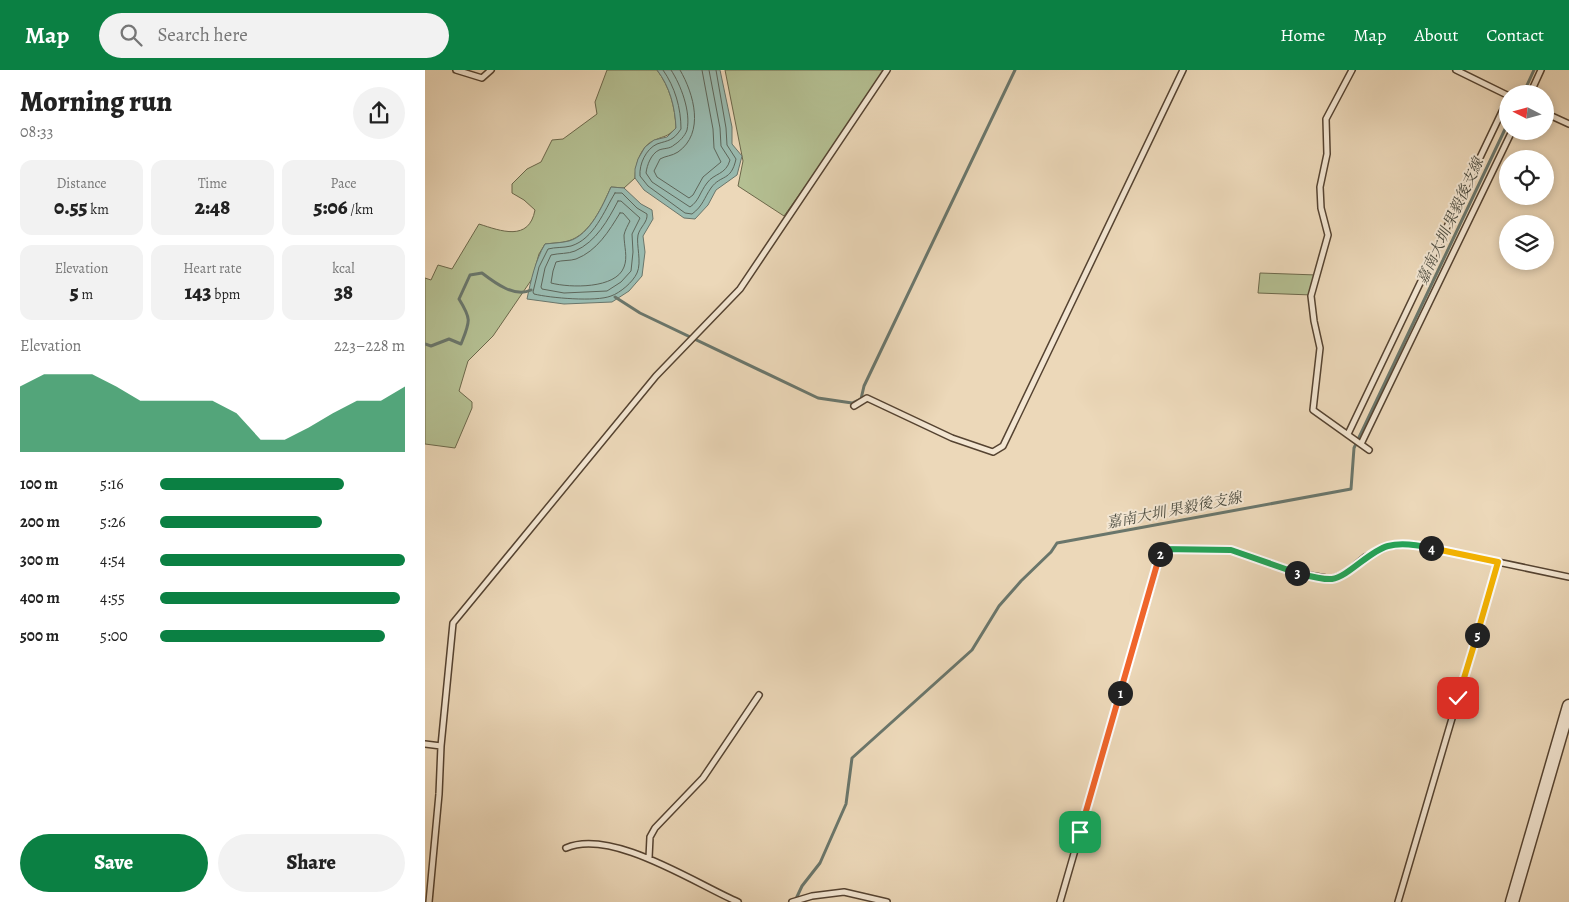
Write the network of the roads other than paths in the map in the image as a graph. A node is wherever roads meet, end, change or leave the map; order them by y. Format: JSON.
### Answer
{"nodes":[{"id":1,"x":457,"y":70,"type":"edge"},
{"id":2,"x":491,"y":70,"type":"edge"},
{"id":3,"x":887,"y":70,"type":"edge"},
{"id":4,"x":1183,"y":70,"type":"edge"},
{"id":5,"x":1352,"y":70,"type":"edge"},
{"id":6,"x":1456,"y":70,"type":"edge"},
{"id":7,"x":1541,"y":70,"type":"edge"},
{"id":8,"x":1534,"y":85,"type":"edge"},
{"id":9,"x":1499,"y":91,"type":"edge"},
{"id":10,"x":1554,"y":117,"type":"edge"},
{"id":11,"x":1499,"y":118,"type":"edge"},
{"id":12,"x":1569,"y":124,"type":"edge"},
{"id":13,"x":1508,"y":140,"type":"edge"},
{"id":14,"x":854,"y":406,"type":"dead end"},
{"id":15,"x":1349,"y":434,"type":"junction"},
{"id":16,"x":1361,"y":444,"type":"junction"},
{"id":17,"x":1369,"y":450,"type":"dead end"},
{"id":18,"x":1498,"y":562,"type":"junction"},
{"id":19,"x":1569,"y":577,"type":"edge"},
{"id":20,"x":759,"y":695,"type":"dead end"},
{"id":21,"x":1569,"y":706,"type":"edge"},
{"id":22,"x":425,"y":744,"type":"edge"},
{"id":23,"x":441,"y":746,"type":"junction"},
{"id":24,"x":566,"y":848,"type":"dead end"},
{"id":25,"x":649,"y":858,"type":"junction"},
{"id":26,"x":429,"y":902,"type":"edge"},
{"id":27,"x":738,"y":902,"type":"edge"},
{"id":28,"x":792,"y":902,"type":"edge"},
{"id":29,"x":887,"y":902,"type":"edge"},
{"id":30,"x":1059,"y":902,"type":"edge"},
{"id":31,"x":1398,"y":902,"type":"edge"},
{"id":32,"x":1512,"y":902,"type":"edge"}],
"edges":[{"from":1,"to":2,"type":"lane"},
{"from":3,"to":23,"type":"lane"},
{"from":4,"to":14,"type":"lane"},
{"from":5,"to":15,"type":"lane"},
{"from":6,"to":9,"type":"lane"},
{"from":7,"to":8,"type":"lane"},
{"from":10,"to":12,"type":"lane"},
{"from":11,"to":15,"type":"lane"},
{"from":13,"to":16,"type":"lane"},
{"from":15,"to":16,"type":"lane"},
{"from":16,"to":17,"type":"lane"},
{"from":18,"to":19,"type":"lane"},
{"from":18,"to":30,"type":"lane"},
{"from":18,"to":31,"type":"lane"},
{"from":20,"to":25,"type":"lane"},
{"from":21,"to":32,"type":"street"},
{"from":22,"to":23,"type":"lane"},
{"from":23,"to":26,"type":"lane"},
{"from":24,"to":25,"type":"lane"},
{"from":25,"to":27,"type":"lane"},
{"from":28,"to":29,"type":"lane"}]}
